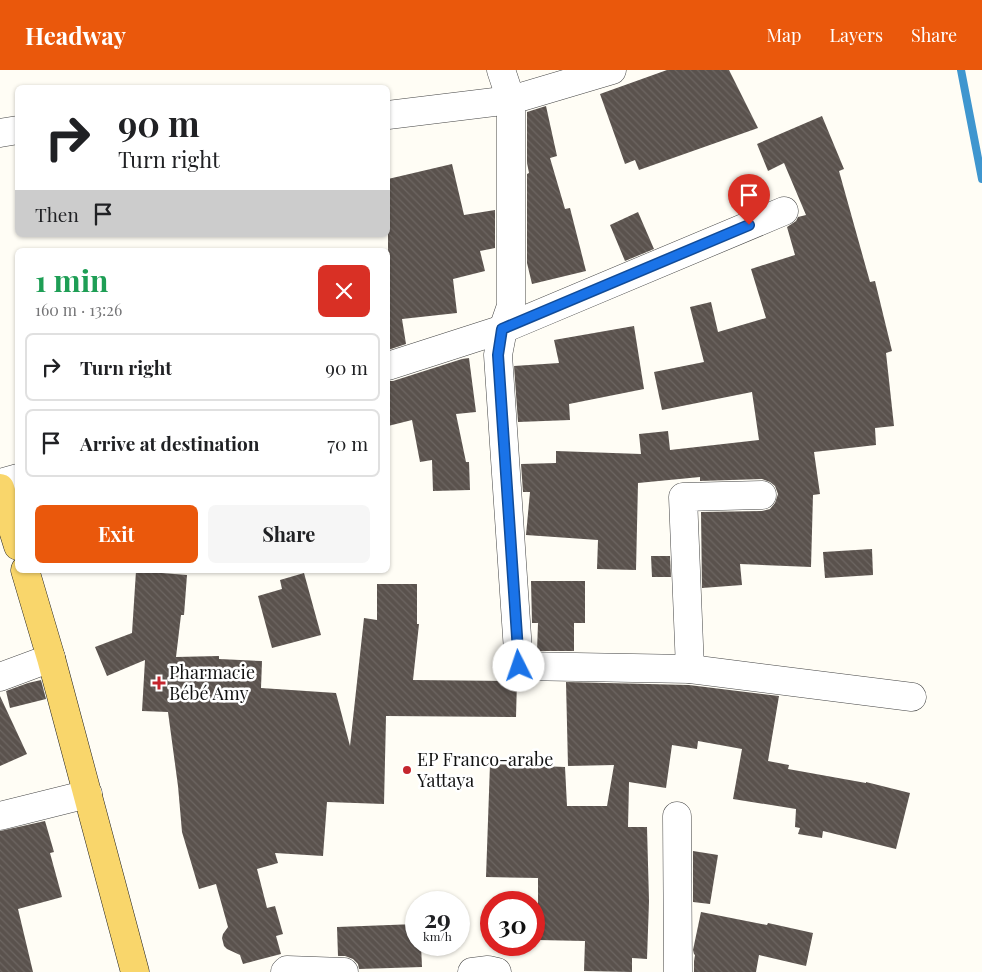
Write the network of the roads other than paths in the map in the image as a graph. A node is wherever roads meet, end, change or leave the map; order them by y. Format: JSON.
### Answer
{"nodes":[{"id":1,"x":501,"y":70,"type":"edge"},
{"id":2,"x":612,"y":70,"type":"edge"},
{"id":3,"x":511,"y":100,"type":"junction"},
{"id":4,"x":390,"y":115,"type":"edge"},
{"id":5,"x":15,"y":130,"type":"edge"},
{"id":6,"x":0,"y":132,"type":"edge"},
{"id":7,"x":784,"y":211,"type":"dead end"},
{"id":8,"x":502,"y":329,"type":"junction"},
{"id":9,"x":390,"y":365,"type":"edge"},
{"id":10,"x":15,"y":479,"type":"edge"},
{"id":11,"x":0,"y":483,"type":"edge"},
{"id":12,"x":0,"y":488,"type":"edge"},
{"id":13,"x":762,"y":495,"type":"dead end"},
{"id":14,"x":15,"y":536,"type":"edge"},
{"id":15,"x":26,"y":573,"type":"edge"},
{"id":16,"x":51,"y":658,"type":"junction"},
{"id":17,"x":690,"y":668,"type":"junction"},
{"id":18,"x":0,"y":677,"type":"edge"},
{"id":19,"x":912,"y":697,"type":"dead end"},
{"id":20,"x":88,"y":794,"type":"junction"},
{"id":21,"x":0,"y":816,"type":"edge"},
{"id":22,"x":677,"y":816,"type":"dead end"},
{"id":23,"x":134,"y":972,"type":"edge"},
{"id":24,"x":285,"y":972,"type":"edge"},
{"id":25,"x":344,"y":972,"type":"edge"},
{"id":26,"x":472,"y":972,"type":"edge"},
{"id":27,"x":497,"y":972,"type":"edge"},
{"id":28,"x":678,"y":972,"type":"edge"}],
"edges":[{"from":1,"to":3,"type":"street"},
{"from":2,"to":3,"type":"street"},
{"from":3,"to":4,"type":"street"},
{"from":3,"to":8,"type":"street"},
{"from":5,"to":6,"type":"street"},
{"from":7,"to":8,"type":"street"},
{"from":8,"to":9,"type":"street"},
{"from":8,"to":17,"type":"street"},
{"from":10,"to":11,"type":"street"},
{"from":12,"to":14,"type":"main road"},
{"from":13,"to":17,"type":"street"},
{"from":15,"to":16,"type":"main road"},
{"from":16,"to":18,"type":"street"},
{"from":16,"to":20,"type":"main road"},
{"from":17,"to":19,"type":"street"},
{"from":20,"to":21,"type":"street"},
{"from":20,"to":23,"type":"main road"},
{"from":22,"to":28,"type":"street"},
{"from":24,"to":25,"type":"street"},
{"from":26,"to":27,"type":"street"}]}
